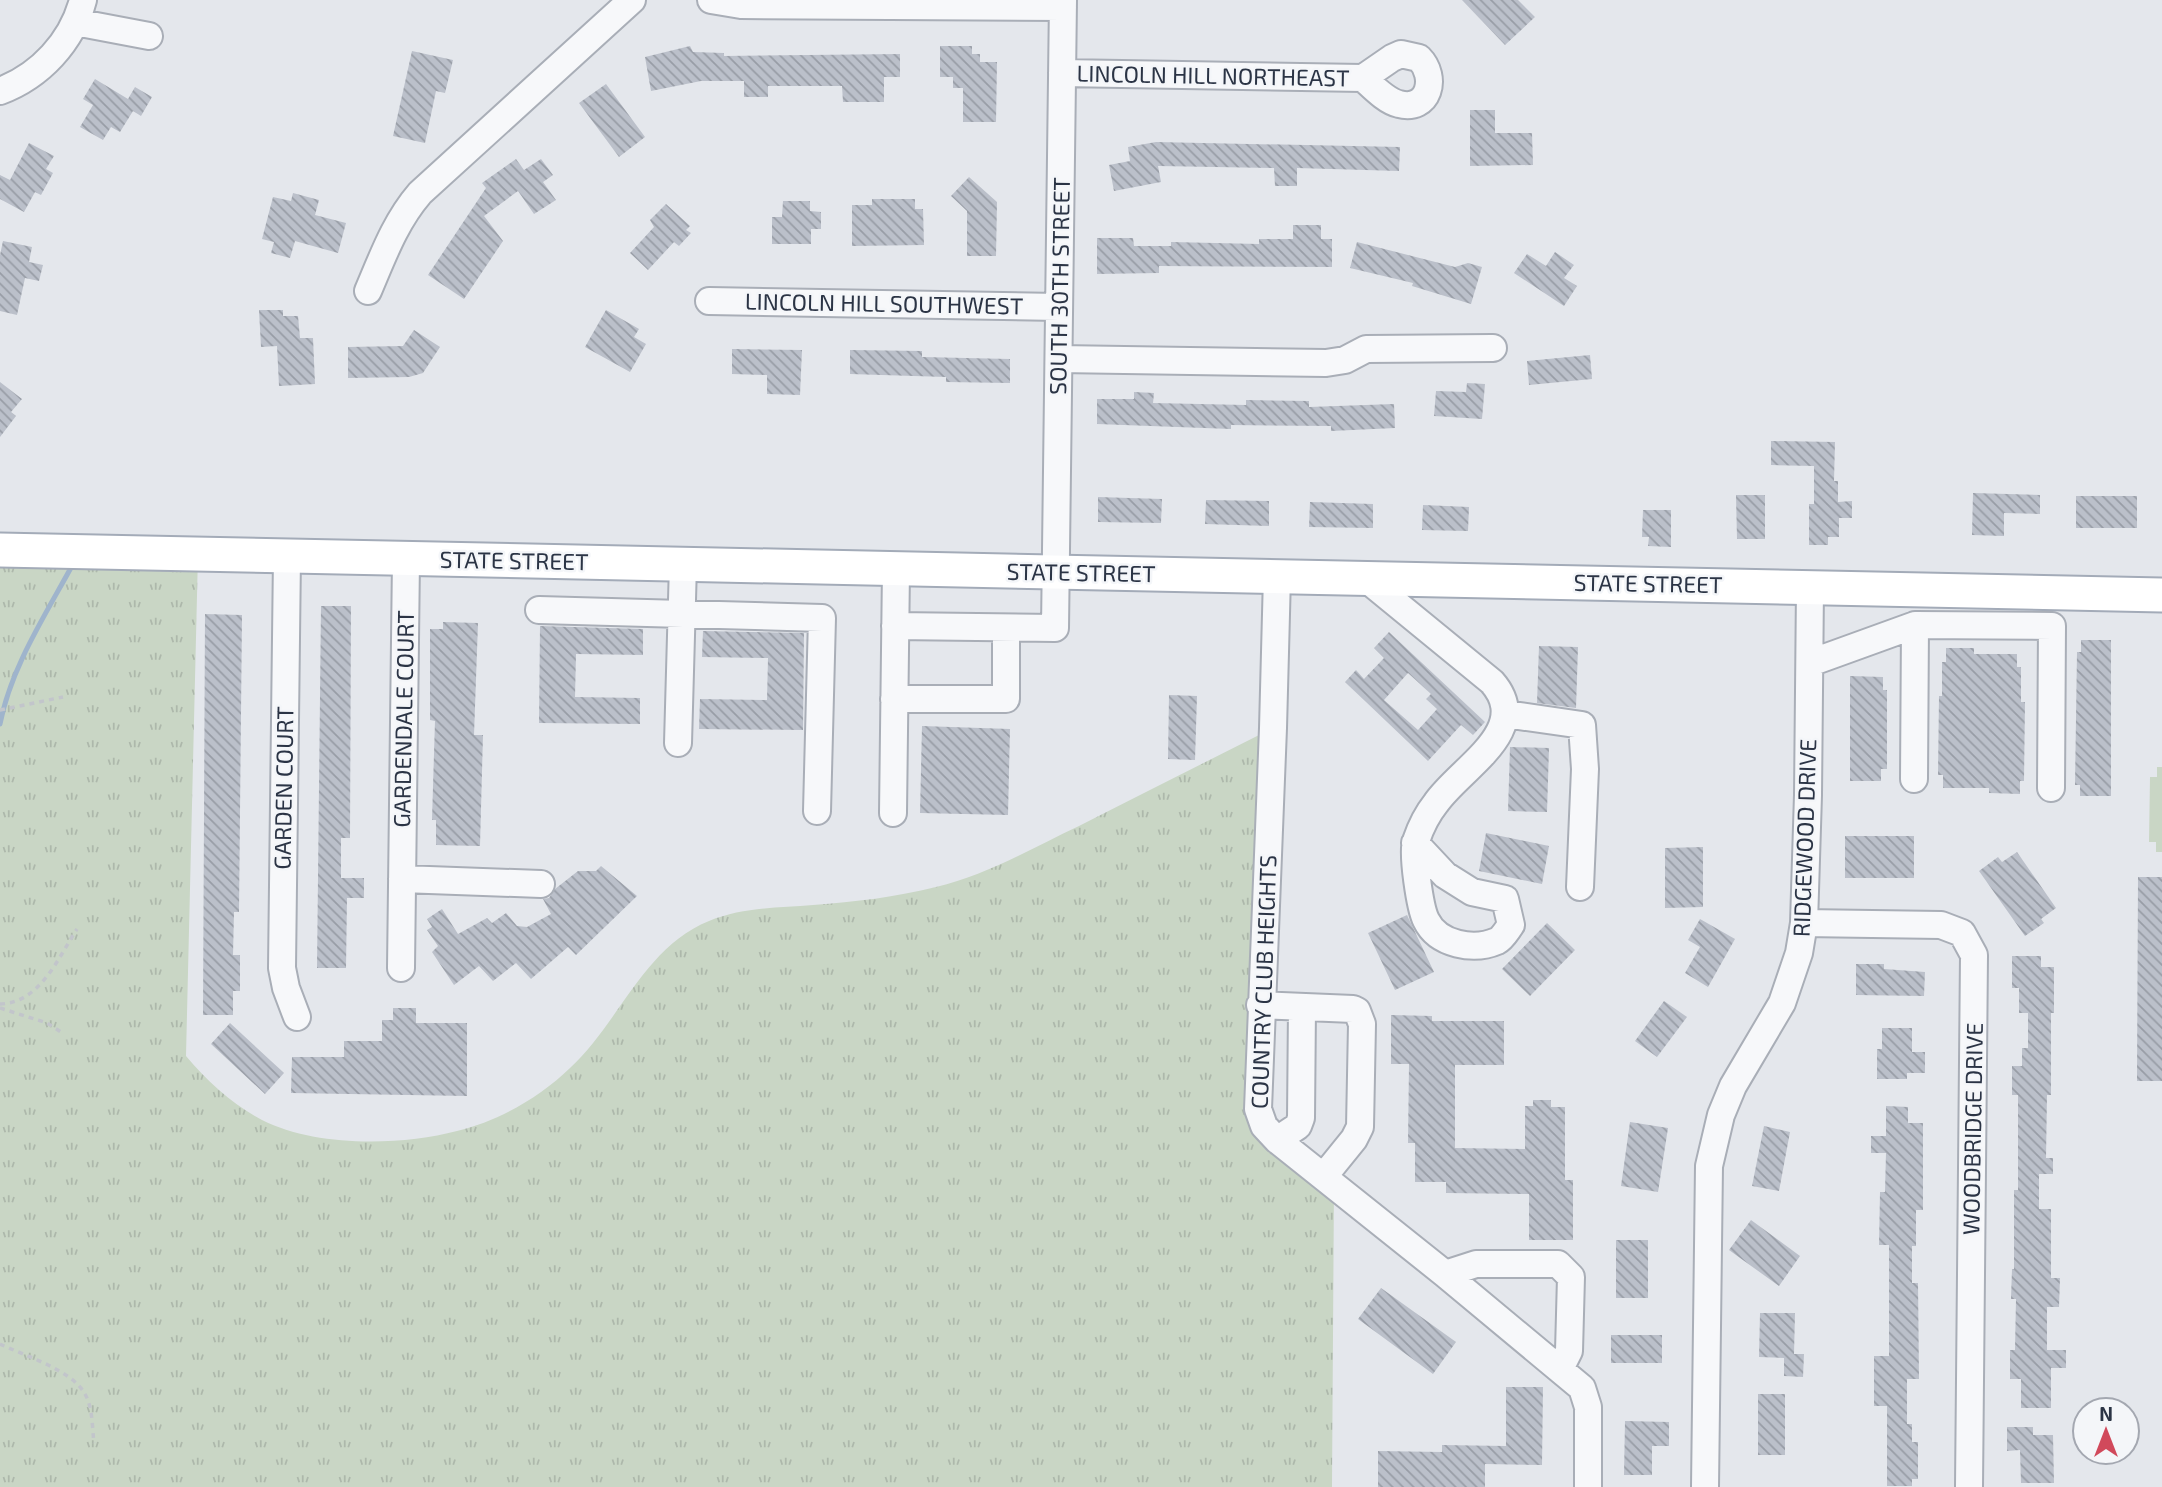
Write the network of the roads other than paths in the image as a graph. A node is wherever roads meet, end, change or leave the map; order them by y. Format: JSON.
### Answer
{"nodes":[{"id":1,"x":632,"y":0,"type":"edge"},
{"id":2,"x":711,"y":0,"type":"edge"},
{"id":3,"x":1063,"y":4,"type":"edge"},
{"id":4,"x":79,"y":11,"type":"edge"},
{"id":5,"x":149,"y":36,"type":"dead end"},
{"id":6,"x":1062,"y":74,"type":"junction"},
{"id":7,"x":1363,"y":78,"type":"dead end"},
{"id":8,"x":0,"y":91,"type":"edge"},
{"id":9,"x":368,"y":291,"type":"dead end"},
{"id":10,"x":709,"y":302,"type":"dead end"},
{"id":11,"x":1059,"y":307,"type":"junction"},
{"id":12,"x":1493,"y":348,"type":"dead end"},
{"id":13,"x":1059,"y":359,"type":"junction"},
{"id":14,"x":0,"y":550,"type":"edge"},
{"id":15,"x":287,"y":556,"type":"junction"},
{"id":16,"x":406,"y":559,"type":"junction"},
{"id":17,"x":683,"y":564,"type":"junction"},
{"id":18,"x":896,"y":569,"type":"junction"},
{"id":19,"x":1056,"y":572,"type":"junction"},
{"id":20,"x":1277,"y":576,"type":"junction"},
{"id":21,"x":1365,"y":578,"type":"junction"},
{"id":22,"x":1810,"y":587,"type":"junction"},
{"id":23,"x":2162,"y":595,"type":"edge"},
{"id":24,"x":539,"y":610,"type":"dead end"},
{"id":25,"x":682,"y":614,"type":"junction"},
{"id":26,"x":1915,"y":625,"type":"junction"},
{"id":27,"x":895,"y":626,"type":"junction"},
{"id":28,"x":1006,"y":628,"type":"junction"},
{"id":29,"x":1810,"y":663,"type":"junction"},
{"id":30,"x":894,"y":699,"type":"junction"},
{"id":31,"x":1506,"y":714,"type":"junction"},
{"id":32,"x":678,"y":743,"type":"dead end"},
{"id":33,"x":1914,"y":779,"type":"dead end"},
{"id":34,"x":2051,"y":788,"type":"dead end"},
{"id":35,"x":817,"y":811,"type":"dead end"},
{"id":36,"x":893,"y":813,"type":"dead end"},
{"id":37,"x":1415,"y":843,"type":"junction"},
{"id":38,"x":402,"y":879,"type":"junction"},
{"id":39,"x":541,"y":884,"type":"dead end"},
{"id":40,"x":1460,"y":885,"type":"junction"},
{"id":41,"x":1580,"y":887,"type":"dead end"},
{"id":42,"x":1427,"y":922,"type":"junction"},
{"id":43,"x":1804,"y":923,"type":"junction"},
{"id":44,"x":401,"y":968,"type":"dead end"},
{"id":45,"x":1260,"y":1006,"type":"junction"},
{"id":46,"x":1302,"y":1007,"type":"junction"},
{"id":47,"x":297,"y":1017,"type":"dead end"},
{"id":48,"x":1278,"y":1140,"type":"junction"},
{"id":49,"x":1324,"y":1176,"type":"junction"},
{"id":50,"x":1446,"y":1274,"type":"junction"},
{"id":51,"x":1560,"y":1369,"type":"junction"},
{"id":52,"x":1588,"y":1487,"type":"edge"},
{"id":53,"x":1705,"y":1487,"type":"edge"},
{"id":54,"x":1969,"y":1487,"type":"edge"}],
"edges":[{"from":1,"to":9,"type":"street"},
{"from":2,"to":3,"type":"street"},
{"from":3,"to":6,"type":"street","name":"SOUTH 30TH STREET"},
{"from":4,"to":5,"type":"street"},
{"from":4,"to":8,"type":"street"},
{"from":6,"to":7,"type":"street","name":"LINCOLN HILL NORTHEAST"},
{"from":6,"to":11,"type":"street","name":"SOUTH 30TH STREET"},
{"from":10,"to":11,"type":"street","name":"LINCOLN HILL SOUTHWEST"},
{"from":11,"to":13,"type":"street","name":"SOUTH 30TH STREET"},
{"from":12,"to":13,"type":"street"},
{"from":13,"to":19,"type":"street","name":"SOUTH 30TH STREET"},
{"from":14,"to":15,"type":"main road","name":"STATE STREET"},
{"from":15,"to":16,"type":"main road","name":"STATE STREET"},
{"from":15,"to":47,"type":"street","name":"GARDEN COURT"},
{"from":16,"to":17,"type":"main road","name":"STATE STREET"},
{"from":16,"to":38,"type":"street","name":"GARDENDALE COURT"},
{"from":17,"to":18,"type":"main road","name":"STATE STREET"},
{"from":17,"to":25,"type":"street"},
{"from":18,"to":19,"type":"main road","name":"STATE STREET"},
{"from":18,"to":27,"type":"street"},
{"from":19,"to":20,"type":"main road","name":"STATE STREET"},
{"from":19,"to":28,"type":"street","name":"SOUTH 30TH STREET"},
{"from":20,"to":21,"type":"main road","name":"STATE STREET"},
{"from":20,"to":45,"type":"street","name":"COUNTRY CLUB HEIGHTS"},
{"from":21,"to":22,"type":"main road","name":"STATE STREET"},
{"from":21,"to":31,"type":"street"},
{"from":22,"to":23,"type":"main road","name":"STATE STREET"},
{"from":22,"to":29,"type":"street","name":"RIDGEWOOD DRIVE"},
{"from":24,"to":25,"type":"street"},
{"from":25,"to":32,"type":"street"},
{"from":25,"to":35,"type":"street"},
{"from":26,"to":29,"type":"street"},
{"from":26,"to":33,"type":"street"},
{"from":26,"to":34,"type":"street"},
{"from":27,"to":28,"type":"street"},
{"from":27,"to":30,"type":"street"},
{"from":28,"to":30,"type":"street"},
{"from":29,"to":43,"type":"street","name":"RIDGEWOOD DRIVE"},
{"from":30,"to":36,"type":"street"},
{"from":31,"to":37,"type":"street"},
{"from":31,"to":41,"type":"street"},
{"from":37,"to":40,"type":"street"},
{"from":37,"to":42,"type":"street"},
{"from":38,"to":39,"type":"street"},
{"from":38,"to":44,"type":"street","name":"GARDENDALE COURT"},
{"from":40,"to":42,"type":"street"},
{"from":40,"to":42,"type":"street"},
{"from":43,"to":53,"type":"street","name":"RIDGEWOOD DRIVE"},
{"from":43,"to":54,"type":"street","name":"WOODBRIDGE DRIVE"},
{"from":45,"to":46,"type":"street"},
{"from":45,"to":48,"type":"street","name":"COUNTRY CLUB HEIGHTS"},
{"from":46,"to":48,"type":"street"},
{"from":46,"to":49,"type":"street"},
{"from":48,"to":49,"type":"street","name":"COUNTRY CLUB HEIGHTS"},
{"from":49,"to":50,"type":"street","name":"COUNTRY CLUB HEIGHTS"},
{"from":50,"to":51,"type":"street","name":"COUNTRY CLUB HEIGHTS"},
{"from":50,"to":51,"type":"street"},
{"from":51,"to":52,"type":"street","name":"COUNTRY CLUB HEIGHTS"}]}
